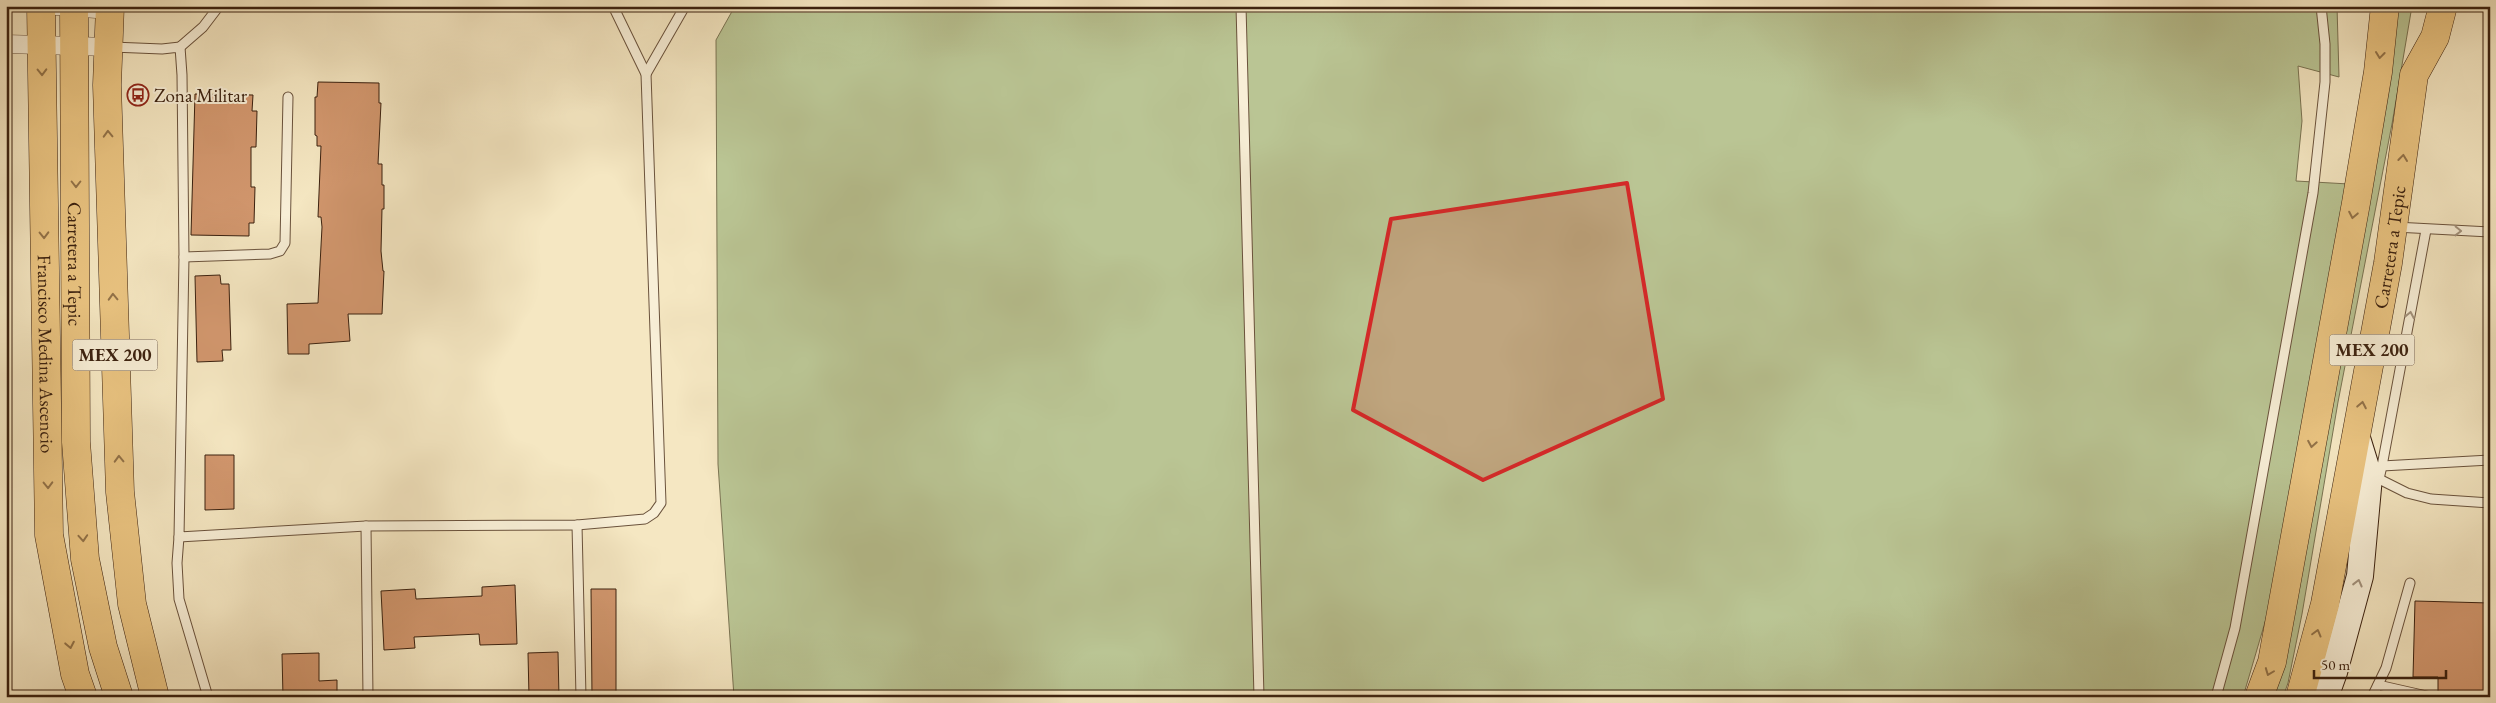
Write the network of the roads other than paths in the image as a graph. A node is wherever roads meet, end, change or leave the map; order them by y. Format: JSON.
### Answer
{"nodes":[{"id":1,"x":41,"y":6,"type":"edge"},
{"id":2,"x":219,"y":6,"type":"edge"},
{"id":3,"x":613,"y":6,"type":"edge"},
{"id":4,"x":684,"y":6,"type":"edge"},
{"id":5,"x":1241,"y":6,"type":"edge"},
{"id":6,"x":2322,"y":6,"type":"edge"},
{"id":7,"x":2385,"y":6,"type":"edge"},
{"id":8,"x":68,"y":7,"type":"edge"},
{"id":9,"x":110,"y":8,"type":"edge"},
{"id":10,"x":2429,"y":9,"type":"edge"},
{"id":11,"x":6,"y":44,"type":"edge"},
{"id":12,"x":42,"y":46,"type":"junction"},
{"id":13,"x":75,"y":47,"type":"junction"},
{"id":14,"x":109,"y":47,"type":"junction"},
{"id":15,"x":180,"y":47,"type":"junction"},
{"id":16,"x":646,"y":74,"type":"junction"},
{"id":17,"x":288,"y":97,"type":"dead end"},
{"id":18,"x":2394,"y":227,"type":"junction"},
{"id":19,"x":2426,"y":230,"type":"junction"},
{"id":20,"x":2490,"y":232,"type":"edge"},
{"id":21,"x":184,"y":257,"type":"junction"},
{"id":22,"x":45,"y":328,"type":"junction"},
{"id":23,"x":76,"y":442,"type":"junction"},
{"id":24,"x":2490,"y":460,"type":"edge"},
{"id":25,"x":2370,"y":473,"type":"junction"},
{"id":26,"x":120,"y":492,"type":"junction"},
{"id":27,"x":2490,"y":503,"type":"edge"},
{"id":28,"x":577,"y":525,"type":"junction"},
{"id":29,"x":366,"y":526,"type":"junction"},
{"id":30,"x":179,"y":537,"type":"junction"},
{"id":31,"x":2410,"y":583,"type":"dead end"},
{"id":32,"x":2378,"y":685,"type":"junction"},
{"id":33,"x":83,"y":697,"type":"edge"},
{"id":34,"x":119,"y":697,"type":"edge"},
{"id":35,"x":155,"y":697,"type":"edge"},
{"id":36,"x":174,"y":697,"type":"edge"},
{"id":37,"x":208,"y":697,"type":"edge"},
{"id":38,"x":368,"y":697,"type":"edge"},
{"id":39,"x":581,"y":697,"type":"edge"},
{"id":40,"x":1259,"y":697,"type":"edge"},
{"id":41,"x":2216,"y":697,"type":"edge"},
{"id":42,"x":2259,"y":697,"type":"edge"},
{"id":43,"x":2300,"y":697,"type":"edge"},
{"id":44,"x":2325,"y":697,"type":"edge"},
{"id":45,"x":2372,"y":697,"type":"edge"},
{"id":46,"x":2431,"y":697,"type":"edge"}],
"edges":[{"from":1,"to":12,"type":"highway","name":"Francisco Medina Ascencio"},
{"from":2,"to":15,"type":"lane"},
{"from":3,"to":16,"type":"lane"},
{"from":4,"to":16,"type":"lane"},
{"from":5,"to":40,"type":"lane"},
{"from":6,"to":41,"type":"lane"},
{"from":7,"to":42,"type":"highway","number":"MEX 200","one_way":true},
{"from":8,"to":9,"type":"street"},
{"from":8,"to":13,"type":"highway","name":"Carretera a Tepic","number":"MEX 200"},
{"from":9,"to":14,"type":"highway","name":"Carretera a Tepic","number":"MEX 200"},
{"from":18,"to":10,"type":"highway","name":"Carretera a Tepic","number":"MEX 200","one_way":true},
{"from":11,"to":12,"type":"street"},
{"from":12,"to":13,"type":"street"},
{"from":12,"to":22,"type":"highway","name":"Francisco Medina Ascencio","one_way":true},
{"from":13,"to":14,"type":"street"},
{"from":13,"to":23,"type":"highway","name":"Carretera a Tepic","number":"MEX 200","one_way":true},
{"from":14,"to":15,"type":"lane"},
{"from":26,"to":14,"type":"highway","name":"Carretera a Tepic","number":"MEX 200","one_way":true},
{"from":15,"to":21,"type":"lane"},
{"from":16,"to":28,"type":"lane"},
{"from":17,"to":21,"type":"lane"},
{"from":18,"to":19,"type":"lane"},
{"from":25,"to":18,"type":"highway","name":"Carretera a Tepic","number":"MEX 200","one_way":true},
{"from":19,"to":20,"type":"lane","one_way":true},
{"from":25,"to":19,"type":"lane","one_way":true},
{"from":21,"to":30,"type":"lane"},
{"from":22,"to":23,"type":"highway"},
{"from":22,"to":33,"type":"highway","name":"Francisco Medina Ascencio","one_way":true},
{"from":23,"to":34,"type":"highway","name":"Carretera a Tepic","number":"MEX 200","one_way":true},
{"from":24,"to":25,"type":"lane"},
{"from":25,"to":27,"type":"lane"},
{"from":43,"to":25,"type":"highway","name":"Carretera a Tepic","number":"MEX 200","one_way":true},
{"from":44,"to":25,"type":"main road","one_way":true},
{"from":26,"to":35,"type":"highway","name":"Carretera a Tepic","number":"MEX 200"},
{"from":26,"to":36,"type":"highway"},
{"from":28,"to":29,"type":"lane"},
{"from":28,"to":39,"type":"lane"},
{"from":29,"to":30,"type":"lane"},
{"from":29,"to":38,"type":"lane"},
{"from":30,"to":37,"type":"lane"},
{"from":31,"to":32,"type":"lane"},
{"from":32,"to":45,"type":"lane"},
{"from":32,"to":46,"type":"lane"}]}
